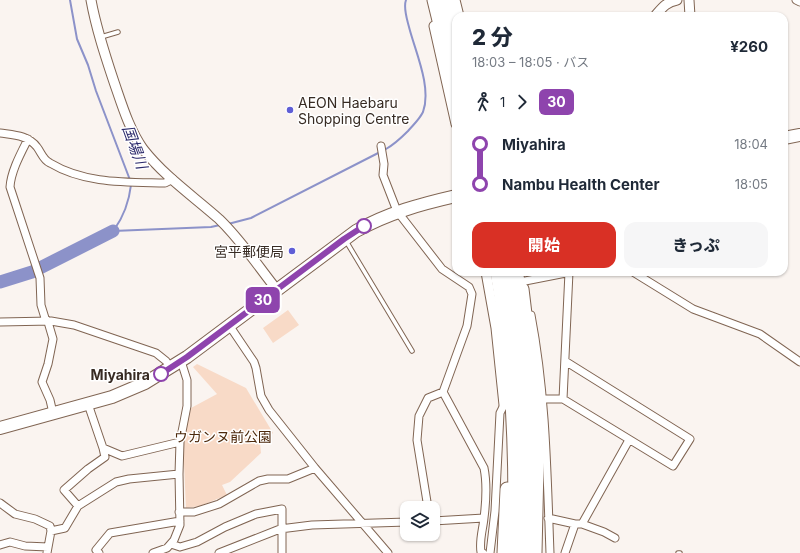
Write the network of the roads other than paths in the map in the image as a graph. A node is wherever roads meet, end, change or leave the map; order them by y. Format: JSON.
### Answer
{"nodes":[{"id":1,"x":91,"y":0,"type":"edge"},
{"id":2,"x":428,"y":0,"type":"edge"},
{"id":3,"x":434,"y":0,"type":"edge"},
{"id":4,"x":446,"y":0,"type":"edge"},
{"id":5,"x":455,"y":0,"type":"edge"},
{"id":6,"x":677,"y":0,"type":"edge"},
{"id":7,"x":689,"y":0,"type":"edge"},
{"id":8,"x":797,"y":0,"type":"edge"},
{"id":9,"x":800,"y":2,"type":"edge"},
{"id":10,"x":457,"y":12,"type":"edge"},
{"id":11,"x":658,"y":12,"type":"edge"},
{"id":12,"x":690,"y":12,"type":"edge"},
{"id":13,"x":452,"y":25,"type":"edge"},
{"id":14,"x":118,"y":32,"type":"dead end"},
{"id":15,"x":100,"y":37,"type":"junction"},
{"id":16,"x":452,"y":74,"type":"edge"},
{"id":17,"x":452,"y":106,"type":"edge"},
{"id":18,"x":0,"y":133,"type":"edge"},
{"id":19,"x":800,"y":135,"type":"edge"},
{"id":20,"x":788,"y":137,"type":"edge"},
{"id":21,"x":28,"y":139,"type":"junction"},
{"id":22,"x":381,"y":148,"type":"dead end"},
{"id":23,"x":172,"y":179,"type":"junction"},
{"id":24,"x":452,"y":197,"type":"edge"},
{"id":25,"x":398,"y":211,"type":"junction"},
{"id":26,"x":344,"y":239,"type":"junction"},
{"id":27,"x":452,"y":276,"type":"edge"},
{"id":28,"x":452,"y":276,"type":"edge"},
{"id":29,"x":487,"y":276,"type":"edge"},
{"id":30,"x":497,"y":276,"type":"edge"},
{"id":31,"x":510,"y":276,"type":"edge"},
{"id":32,"x":519,"y":276,"type":"edge"},
{"id":33,"x":555,"y":276,"type":"edge"},
{"id":34,"x":570,"y":276,"type":"edge"},
{"id":35,"x":639,"y":276,"type":"edge"},
{"id":36,"x":521,"y":285,"type":"junction"},
{"id":37,"x":277,"y":290,"type":"junction"},
{"id":38,"x":0,"y":322,"type":"edge"},
{"id":39,"x":48,"y":322,"type":"junction"},
{"id":40,"x":229,"y":325,"type":"junction"},
{"id":41,"x":412,"y":351,"type":"dead end"},
{"id":42,"x":181,"y":361,"type":"junction"},
{"id":43,"x":564,"y":361,"type":"junction"},
{"id":44,"x":800,"y":362,"type":"edge"},
{"id":45,"x":171,"y":368,"type":"junction"},
{"id":46,"x":443,"y":392,"type":"junction"},
{"id":47,"x":543,"y":399,"type":"junction"},
{"id":48,"x":563,"y":399,"type":"junction"},
{"id":49,"x":88,"y":404,"type":"junction"},
{"id":50,"x":504,"y":405,"type":"junction"},
{"id":51,"x":53,"y":413,"type":"junction"},
{"id":52,"x":0,"y":428,"type":"edge"},
{"id":53,"x":629,"y":440,"type":"junction"},
{"id":54,"x":180,"y":442,"type":"junction"},
{"id":55,"x":103,"y":448,"type":"junction"},
{"id":56,"x":315,"y":468,"type":"junction"},
{"id":57,"x":179,"y":474,"type":"junction"},
{"id":58,"x":427,"y":501,"type":"edge"},
{"id":59,"x":0,"y":503,"type":"edge"},
{"id":60,"x":78,"y":506,"type":"junction"},
{"id":61,"x":179,"y":512,"type":"junction"},
{"id":62,"x":484,"y":518,"type":"junction"},
{"id":63,"x":548,"y":518,"type":"junction"},
{"id":64,"x":180,"y":521,"type":"junction"},
{"id":65,"x":440,"y":521,"type":"edge"},
{"id":66,"x":400,"y":522,"type":"edge"},
{"id":67,"x":361,"y":523,"type":"junction"},
{"id":68,"x":579,"y":524,"type":"junction"},
{"id":69,"x":283,"y":529,"type":"junction"},
{"id":70,"x":50,"y":531,"type":"junction"},
{"id":71,"x":615,"y":538,"type":"dead end"},
{"id":72,"x":0,"y":545,"type":"edge"},
{"id":73,"x":168,"y":548,"type":"edge"},
{"id":74,"x":48,"y":550,"type":"edge"},
{"id":75,"x":99,"y":553,"type":"edge"},
{"id":76,"x":153,"y":553,"type":"edge"},
{"id":77,"x":219,"y":553,"type":"edge"},
{"id":78,"x":282,"y":553,"type":"edge"},
{"id":79,"x":388,"y":553,"type":"edge"},
{"id":80,"x":483,"y":553,"type":"edge"},
{"id":81,"x":490,"y":553,"type":"edge"},
{"id":82,"x":504,"y":553,"type":"edge"},
{"id":83,"x":514,"y":553,"type":"edge"},
{"id":84,"x":525,"y":553,"type":"edge"},
{"id":85,"x":535,"y":553,"type":"edge"},
{"id":86,"x":550,"y":553,"type":"edge"},
{"id":87,"x":565,"y":553,"type":"edge"}],
"edges":[{"from":1,"to":15,"type":"street"},
{"from":2,"to":17,"type":"street"},
{"from":3,"to":16,"type":"highway"},
{"from":4,"to":13,"type":"highway"},
{"from":5,"to":10,"type":"street"},
{"from":6,"to":11,"type":"street"},
{"from":7,"to":12,"type":"street"},
{"from":8,"to":9,"type":"street"},
{"from":14,"to":15,"type":"lane"},
{"from":15,"to":23,"type":"street"},
{"from":18,"to":21,"type":"street"},
{"from":19,"to":20,"type":"highway"},
{"from":21,"to":23,"type":"street"},
{"from":21,"to":39,"type":"street"},
{"from":22,"to":25,"type":"street"},
{"from":23,"to":37,"type":"street"},
{"from":24,"to":25,"type":"highway"},
{"from":25,"to":26,"type":"highway"},
{"from":25,"to":27,"type":"street"},
{"from":26,"to":37,"type":"highway"},
{"from":26,"to":41,"type":"lane"},
{"from":28,"to":46,"type":"street"},
{"from":29,"to":50,"type":"street"},
{"from":30,"to":83,"type":"highway"},
{"from":31,"to":84,"type":"highway"},
{"from":32,"to":36,"type":"street"},
{"from":33,"to":36,"type":"street"},
{"from":34,"to":43,"type":"street"},
{"from":35,"to":44,"type":"street"},
{"from":36,"to":47,"type":"street"},
{"from":36,"to":85,"type":"highway"},
{"from":37,"to":40,"type":"highway"},
{"from":38,"to":39,"type":"street"},
{"from":39,"to":45,"type":"street"},
{"from":39,"to":51,"type":"street"},
{"from":40,"to":42,"type":"highway"},
{"from":40,"to":56,"type":"street"},
{"from":42,"to":45,"type":"highway"},
{"from":42,"to":54,"type":"street"},
{"from":43,"to":48,"type":"street"},
{"from":43,"to":53,"type":"street"},
{"from":45,"to":49,"type":"highway"},
{"from":46,"to":58,"type":"street"},
{"from":46,"to":62,"type":"street"},
{"from":47,"to":48,"type":"street"},
{"from":47,"to":63,"type":"street"},
{"from":48,"to":53,"type":"street"},
{"from":49,"to":51,"type":"highway"},
{"from":49,"to":55,"type":"street"},
{"from":50,"to":81,"type":"street"},
{"from":50,"to":82,"type":"highway"},
{"from":51,"to":52,"type":"highway"},
{"from":53,"to":68,"type":"street"},
{"from":54,"to":55,"type":"street"},
{"from":54,"to":57,"type":"street"},
{"from":55,"to":60,"type":"street"},
{"from":56,"to":61,"type":"street"},
{"from":56,"to":67,"type":"street"},
{"from":57,"to":60,"type":"street"},
{"from":57,"to":61,"type":"street"},
{"from":59,"to":70,"type":"street"},
{"from":60,"to":70,"type":"street"},
{"from":61,"to":64,"type":"street"},
{"from":62,"to":65,"type":"street"},
{"from":62,"to":80,"type":"street"},
{"from":63,"to":68,"type":"street"},
{"from":63,"to":86,"type":"street"},
{"from":64,"to":73,"type":"street"},
{"from":64,"to":75,"type":"street"},
{"from":66,"to":67,"type":"street"},
{"from":67,"to":69,"type":"street"},
{"from":67,"to":79,"type":"street"},
{"from":68,"to":71,"type":"street"},
{"from":68,"to":87,"type":"street"},
{"from":69,"to":73,"type":"street"},
{"from":69,"to":77,"type":"street"},
{"from":69,"to":78,"type":"street"},
{"from":70,"to":74,"type":"street"},
{"from":72,"to":74,"type":"street"},
{"from":73,"to":76,"type":"street"}]}
